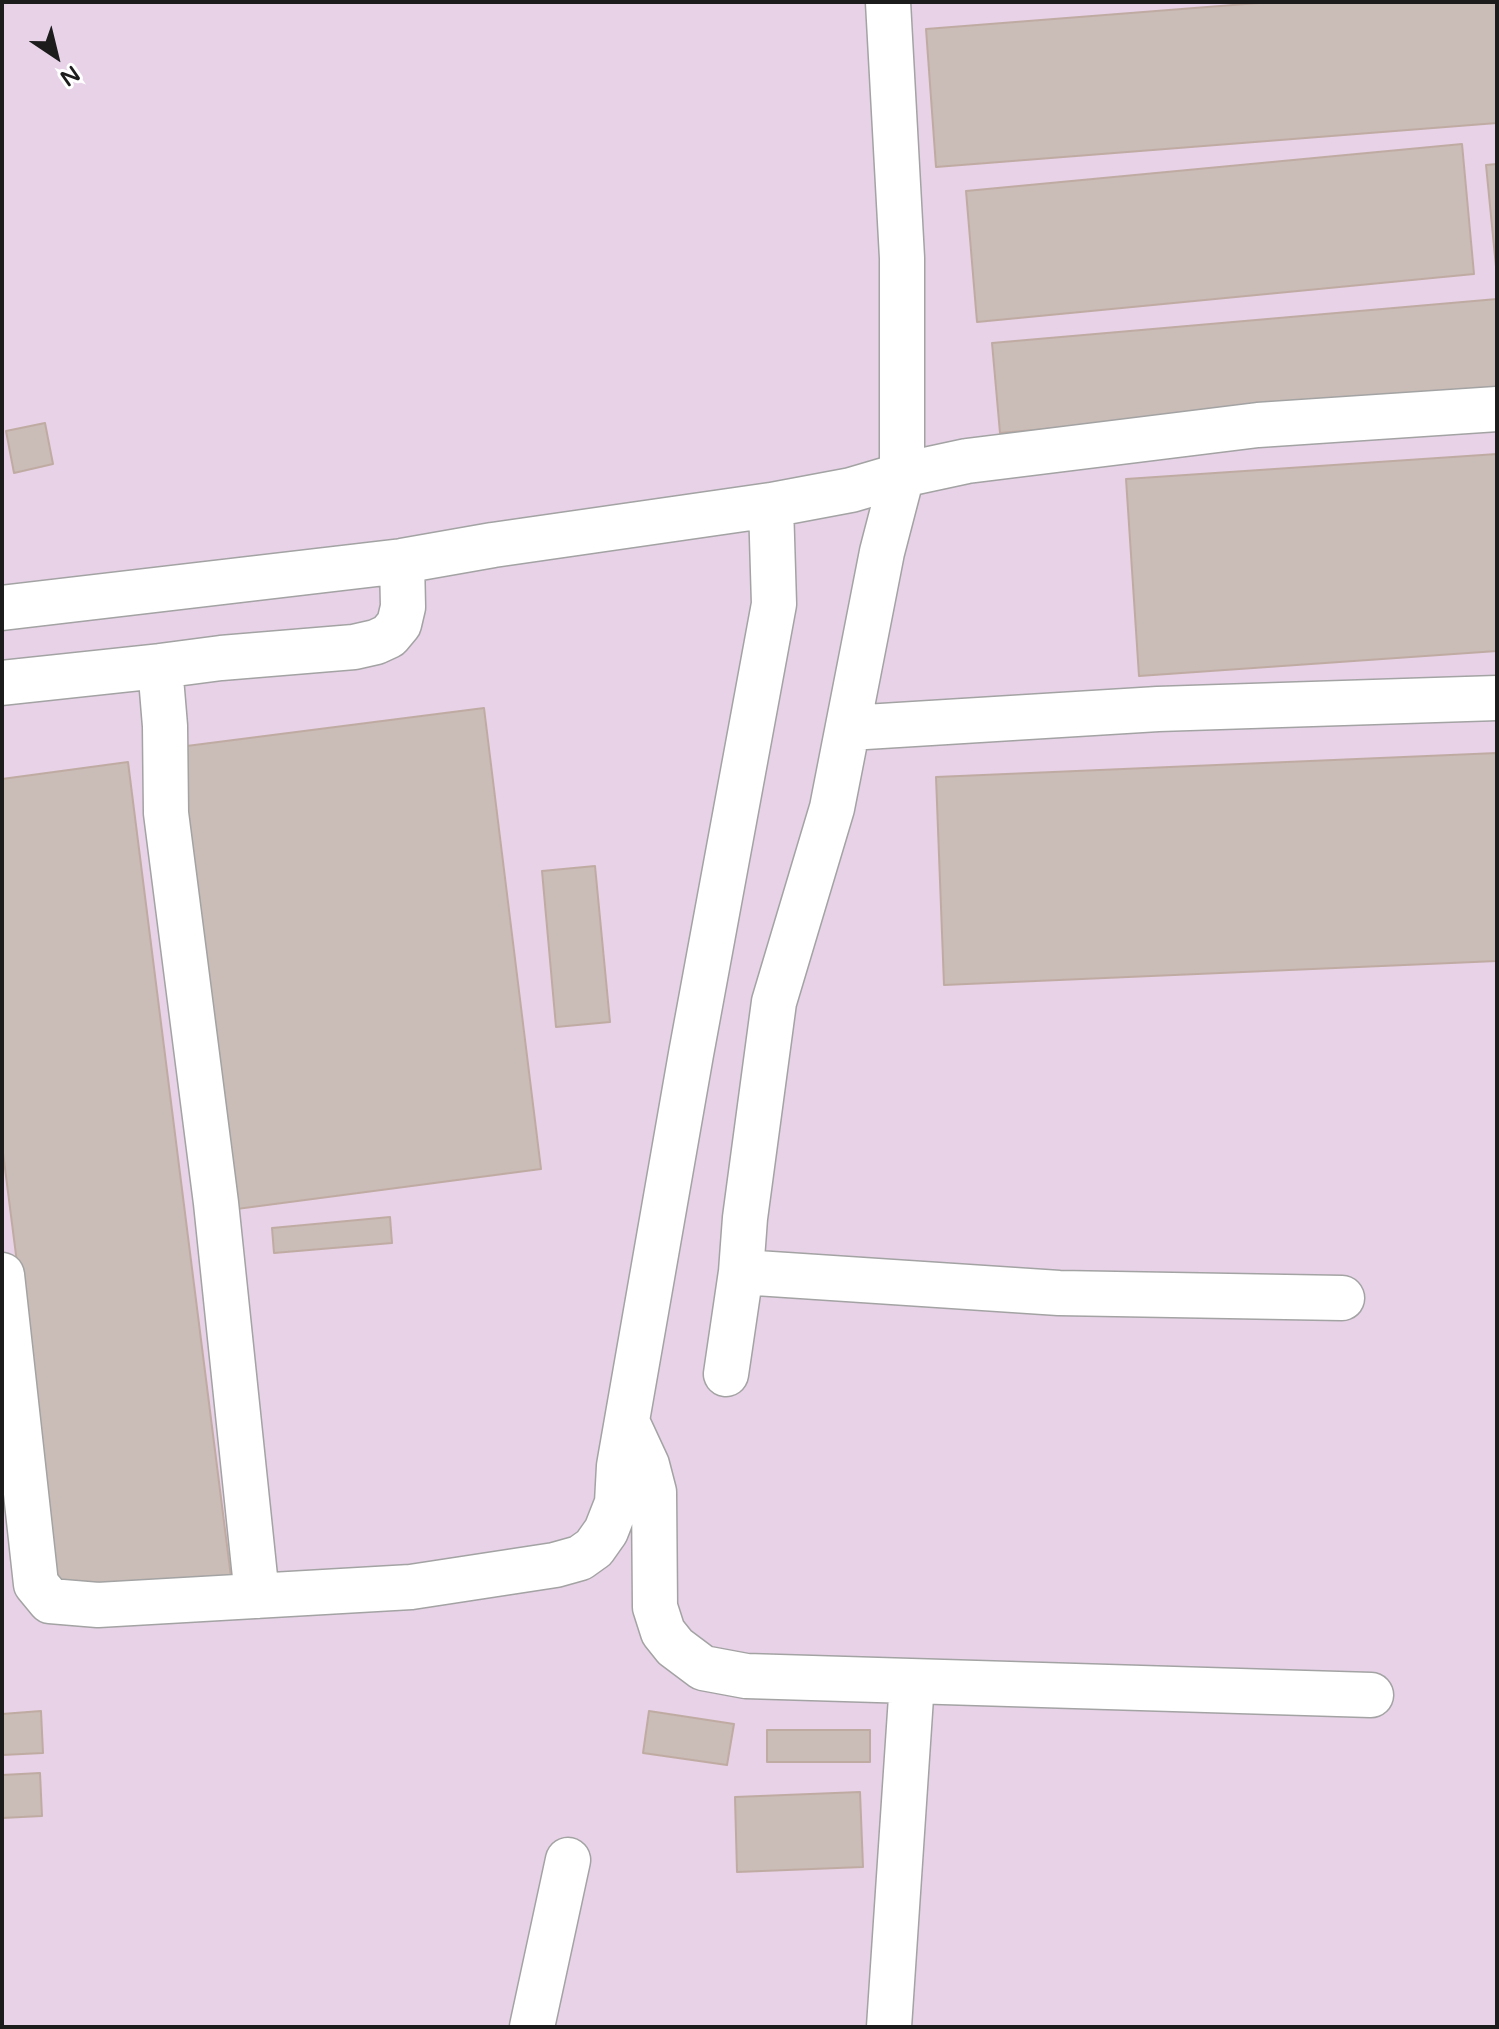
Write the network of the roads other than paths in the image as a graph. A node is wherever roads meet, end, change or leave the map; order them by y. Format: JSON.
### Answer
{"nodes":[{"id":1,"x":888,"y":2,"type":"edge"},
{"id":2,"x":1497,"y":409,"type":"edge"},
{"id":3,"x":902,"y":475,"type":"junction"},
{"id":4,"x":771,"y":505,"type":"junction"},
{"id":5,"x":402,"y":561,"type":"junction"},
{"id":6,"x":2,"y":608,"type":"edge"},
{"id":7,"x":160,"y":666,"type":"junction"},
{"id":8,"x":2,"y":683,"type":"edge"},
{"id":9,"x":1497,"y":698,"type":"edge"},
{"id":10,"x":849,"y":728,"type":"junction"},
{"id":11,"x":741,"y":1272,"type":"junction"},
{"id":12,"x":2,"y":1275,"type":"edge"},
{"id":13,"x":1342,"y":1298,"type":"dead end"},
{"id":14,"x":726,"y":1374,"type":"dead end"},
{"id":15,"x":628,"y":1424,"type":"junction"},
{"id":16,"x":257,"y":1596,"type":"junction"},
{"id":17,"x":912,"y":1682,"type":"junction"},
{"id":18,"x":1371,"y":1695,"type":"dead end"},
{"id":19,"x":568,"y":1860,"type":"dead end"},
{"id":20,"x":532,"y":2027,"type":"edge"},
{"id":21,"x":889,"y":2027,"type":"edge"}],
"edges":[{"from":1,"to":3,"type":"lane"},
{"from":2,"to":3,"type":"lane"},
{"from":3,"to":4,"type":"lane"},
{"from":3,"to":10,"type":"lane"},
{"from":4,"to":5,"type":"lane"},
{"from":4,"to":15,"type":"lane"},
{"from":5,"to":6,"type":"lane"},
{"from":5,"to":7,"type":"lane"},
{"from":7,"to":8,"type":"lane"},
{"from":7,"to":16,"type":"lane"},
{"from":9,"to":10,"type":"lane"},
{"from":10,"to":11,"type":"lane"},
{"from":11,"to":13,"type":"lane"},
{"from":11,"to":14,"type":"lane"},
{"from":12,"to":16,"type":"lane"},
{"from":15,"to":16,"type":"lane"},
{"from":15,"to":17,"type":"lane"},
{"from":17,"to":18,"type":"lane"},
{"from":17,"to":21,"type":"lane"},
{"from":19,"to":20,"type":"lane"}]}
